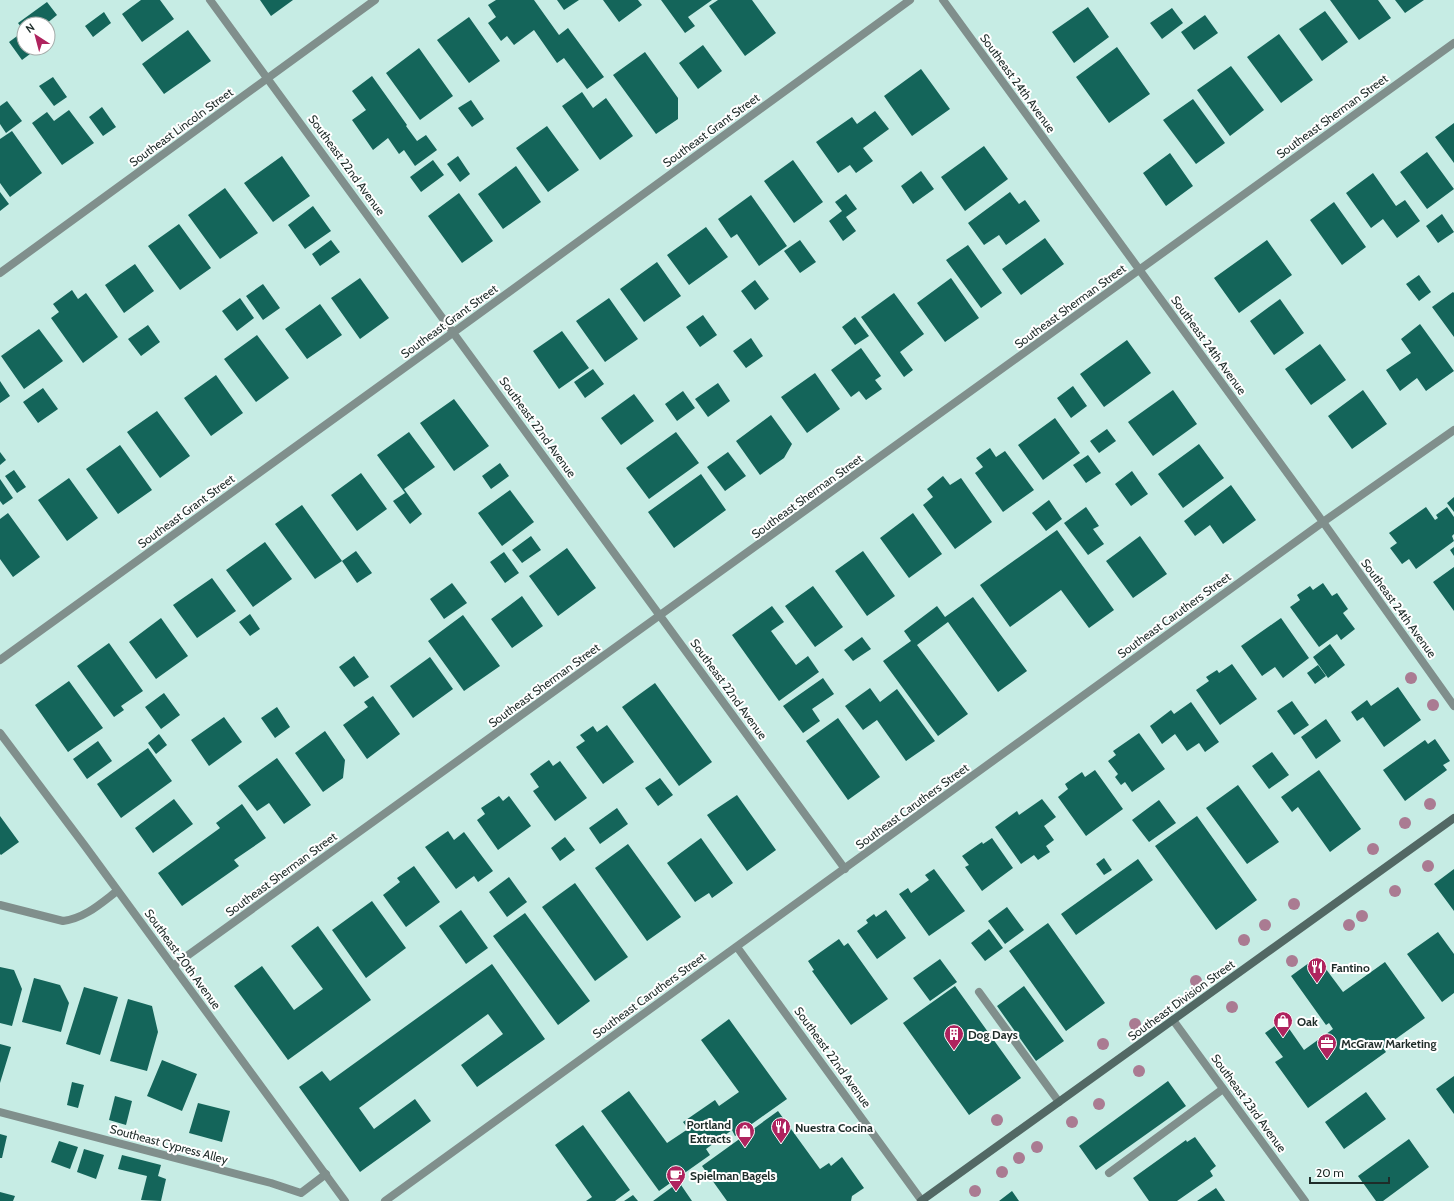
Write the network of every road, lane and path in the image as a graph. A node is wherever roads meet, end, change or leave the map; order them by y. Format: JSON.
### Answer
{"nodes":[{"id":1,"x":210,"y":0,"type":"edge"},
{"id":2,"x":375,"y":0,"type":"edge"},
{"id":3,"x":910,"y":0,"type":"edge"},
{"id":4,"x":943,"y":0,"type":"edge"},
{"id":5,"x":1454,"y":43,"type":"edge"},
{"id":6,"x":268,"y":78,"type":"junction"},
{"id":7,"x":1140,"y":271,"type":"junction"},
{"id":8,"x":0,"y":273,"type":"edge"},
{"id":9,"x":454,"y":332,"type":"junction"},
{"id":10,"x":1454,"y":430,"type":"edge"},
{"id":11,"x":1323,"y":522,"type":"junction"},
{"id":12,"x":661,"y":615,"type":"junction"},
{"id":13,"x":0,"y":660,"type":"edge"},
{"id":14,"x":1454,"y":706,"type":"edge"},
{"id":15,"x":0,"y":733,"type":"edge"},
{"id":16,"x":1454,"y":818,"type":"edge"},
{"id":17,"x":846,"y":869,"type":"junction"},
{"id":18,"x":117,"y":891,"type":"junction"},
{"id":19,"x":0,"y":905,"type":"edge"},
{"id":20,"x":737,"y":947,"type":"junction"},
{"id":21,"x":173,"y":966,"type":"junction"},
{"id":22,"x":979,"y":992,"type":"dead end"},
{"id":23,"x":1173,"y":1020,"type":"junction"},
{"id":24,"x":1223,"y":1088,"type":"junction"},
{"id":25,"x":1059,"y":1102,"type":"junction"},
{"id":26,"x":0,"y":1112,"type":"edge"},
{"id":27,"x":1109,"y":1173,"type":"dead end"},
{"id":28,"x":326,"y":1174,"type":"junction"},
{"id":29,"x":300,"y":1197,"type":"edge"},
{"id":30,"x":345,"y":1201,"type":"edge"},
{"id":31,"x":385,"y":1201,"type":"edge"},
{"id":32,"x":922,"y":1201,"type":"edge"},
{"id":33,"x":1305,"y":1201,"type":"edge"}],
"edges":[{"from":1,"to":6,"type":"street","name":"Southeast 22nd Avenue"},
{"from":2,"to":6,"type":"street","name":"Southeast Lincoln Street"},
{"from":3,"to":9,"type":"street","name":"Southeast Grant Street"},
{"from":4,"to":7,"type":"street","name":"Southeast 24th Avenue"},
{"from":5,"to":7,"type":"street","name":"Southeast Sherman Street"},
{"from":6,"to":8,"type":"street","name":"Southeast Lincoln Street"},
{"from":6,"to":9,"type":"street","name":"Southeast 22nd Avenue"},
{"from":7,"to":11,"type":"street","name":"Southeast 24th Avenue"},
{"from":7,"to":12,"type":"street","name":"Southeast Sherman Street"},
{"from":9,"to":12,"type":"street","name":"Southeast 22nd Avenue"},
{"from":9,"to":13,"type":"street","name":"Southeast Grant Street"},
{"from":10,"to":11,"type":"street","name":"Southeast Caruthers Street"},
{"from":11,"to":14,"type":"street","name":"Southeast 24th Avenue"},
{"from":11,"to":17,"type":"street","name":"Southeast Caruthers Street"},
{"from":12,"to":17,"type":"street","name":"Southeast 22nd Avenue"},
{"from":12,"to":21,"type":"street","name":"Southeast Sherman Street"},
{"from":15,"to":18,"type":"street","name":"Southeast 20th Avenue"},
{"from":16,"to":23,"type":"main road","name":"Southeast Division Street"},
{"from":17,"to":20,"type":"street","name":"Southeast Caruthers Street"},
{"from":18,"to":19,"type":"street"},
{"from":18,"to":21,"type":"street","name":"Southeast 20th Avenue"},
{"from":20,"to":31,"type":"street","name":"Southeast Caruthers Street"},
{"from":20,"to":32,"type":"street","name":"Southeast 22nd Avenue"},
{"from":21,"to":28,"type":"street","name":"Southeast 20th Avenue"},
{"from":22,"to":25,"type":"street"},
{"from":23,"to":24,"type":"street","name":"Southeast 23rd Avenue"},
{"from":23,"to":25,"type":"main road","name":"Southeast Division Street"},
{"from":24,"to":27,"type":"street"},
{"from":24,"to":33,"type":"street","name":"Southeast 23rd Avenue"},
{"from":25,"to":32,"type":"main road","name":"Southeast Division Street"},
{"from":26,"to":29,"type":"street","name":"Southeast Cypress Alley"},
{"from":28,"to":29,"type":"street","name":"Southeast Cypress Alley"},
{"from":28,"to":30,"type":"street","name":"Southeast 20th Avenue"}]}
